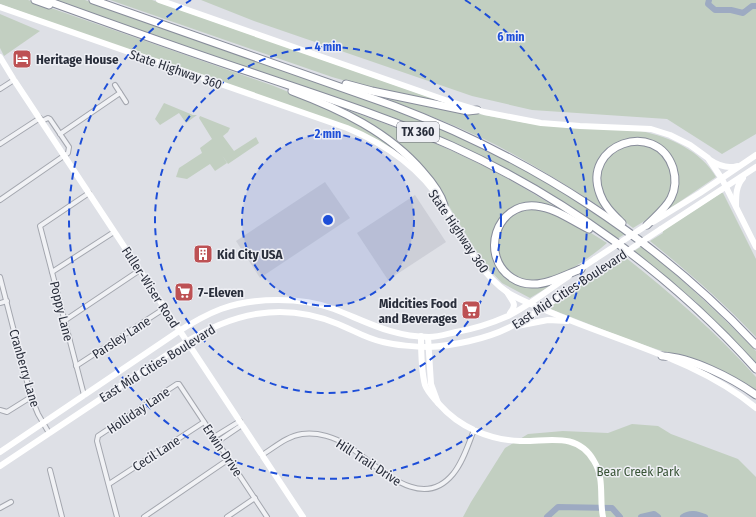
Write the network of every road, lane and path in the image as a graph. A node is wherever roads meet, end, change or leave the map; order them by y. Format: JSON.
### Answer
{"nodes":[{"id":1,"x":35,"y":0,"type":"edge"},
{"id":2,"x":45,"y":0,"type":"edge"},
{"id":3,"x":92,"y":0,"type":"edge"},
{"id":4,"x":159,"y":0,"type":"edge"},
{"id":5,"x":62,"y":6,"type":"junction"},
{"id":6,"x":0,"y":7,"type":"edge"},
{"id":7,"x":239,"y":51,"type":"junction"},
{"id":8,"x":0,"y":57,"type":"edge"},
{"id":9,"x":210,"y":59,"type":"junction"},
{"id":10,"x":14,"y":80,"type":"junction"},
{"id":11,"x":115,"y":85,"type":"dead end"},
{"id":12,"x":0,"y":89,"type":"edge"},
{"id":13,"x":120,"y":94,"type":"junction"},
{"id":14,"x":126,"y":102,"type":"dead end"},
{"id":15,"x":477,"y":110,"type":"junction"},
{"id":16,"x":41,"y":120,"type":"junction"},
{"id":17,"x":60,"y":134,"type":"junction"},
{"id":18,"x":0,"y":144,"type":"edge"},
{"id":19,"x":756,"y":155,"type":"edge"},
{"id":20,"x":65,"y":156,"type":"junction"},
{"id":21,"x":708,"y":158,"type":"junction"},
{"id":22,"x":756,"y":167,"type":"edge"},
{"id":23,"x":749,"y":171,"type":"junction"},
{"id":24,"x":722,"y":179,"type":"junction"},
{"id":25,"x":725,"y":187,"type":"junction"},
{"id":26,"x":89,"y":193,"type":"junction"},
{"id":27,"x":0,"y":200,"type":"edge"},
{"id":28,"x":444,"y":205,"type":"junction"},
{"id":29,"x":736,"y":208,"type":"junction"},
{"id":30,"x":647,"y":225,"type":"junction"},
{"id":31,"x":114,"y":232,"type":"junction"},
{"id":32,"x":630,"y":233,"type":"junction"},
{"id":33,"x":611,"y":239,"type":"junction"},
{"id":34,"x":756,"y":247,"type":"edge"},
{"id":35,"x":581,"y":269,"type":"junction"},
{"id":36,"x":140,"y":270,"type":"junction"},
{"id":37,"x":52,"y":272,"type":"junction"},
{"id":38,"x":0,"y":277,"type":"edge"},
{"id":39,"x":507,"y":292,"type":"junction"},
{"id":40,"x":7,"y":301,"type":"junction"},
{"id":41,"x":0,"y":303,"type":"edge"},
{"id":42,"x":529,"y":303,"type":"junction"},
{"id":43,"x":165,"y":308,"type":"junction"},
{"id":44,"x":541,"y":308,"type":"junction"},
{"id":45,"x":508,"y":316,"type":"junction"},
{"id":46,"x":64,"y":320,"type":"junction"},
{"id":47,"x":573,"y":321,"type":"junction"},
{"id":48,"x":506,"y":329,"type":"junction"},
{"id":49,"x":180,"y":331,"type":"junction"},
{"id":50,"x":421,"y":336,"type":"junction"},
{"id":51,"x":428,"y":337,"type":"junction"},
{"id":52,"x":187,"y":341,"type":"junction"},
{"id":53,"x":756,"y":345,"type":"edge"},
{"id":54,"x":421,"y":346,"type":"junction"},
{"id":55,"x":428,"y":347,"type":"junction"},
{"id":56,"x":662,"y":356,"type":"junction"},
{"id":57,"x":76,"y":366,"type":"junction"},
{"id":58,"x":756,"y":369,"type":"edge"},
{"id":59,"x":179,"y":384,"type":"joint"},
{"id":60,"x":84,"y":395,"type":"junction"},
{"id":61,"x":756,"y":395,"type":"edge"},
{"id":62,"x":31,"y":397,"type":"junction"},
{"id":63,"x":438,"y":402,"type":"junction"},
{"id":64,"x":756,"y":408,"type":"edge"},
{"id":65,"x":2,"y":411,"type":"edge"},
{"id":66,"x":43,"y":422,"type":"junction"},
{"id":67,"x":204,"y":422,"type":"junction"},
{"id":68,"x":241,"y":423,"type":"junction"},
{"id":69,"x":474,"y":430,"type":"junction"},
{"id":70,"x":50,"y":434,"type":"junction"},
{"id":71,"x":214,"y":437,"type":"junction"},
{"id":72,"x":217,"y":442,"type":"junction"},
{"id":73,"x":0,"y":452,"type":"edge"},
{"id":74,"x":262,"y":455,"type":"junction"},
{"id":75,"x":229,"y":460,"type":"junction"},
{"id":76,"x":0,"y":466,"type":"edge"},
{"id":77,"x":50,"y":470,"type":"dead end"},
{"id":78,"x":109,"y":484,"type":"junction"},
{"id":79,"x":255,"y":498,"type":"junction"},
{"id":80,"x":11,"y":502,"type":"dead end"},
{"id":81,"x":0,"y":508,"type":"edge"},
{"id":82,"x":603,"y":515,"type":"edge"},
{"id":83,"x":62,"y":517,"type":"edge"},
{"id":84,"x":117,"y":517,"type":"edge"},
{"id":85,"x":144,"y":517,"type":"edge"},
{"id":86,"x":227,"y":517,"type":"edge"},
{"id":87,"x":267,"y":517,"type":"edge"},
{"id":88,"x":303,"y":517,"type":"edge"}],
"edges":[{"from":1,"to":5,"type":"highway"},
{"from":2,"to":5,"type":"highway","number":"TX 360"},
{"from":3,"to":7,"type":"highway","number":"TX 360"},
{"from":4,"to":15,"type":"main road"},
{"from":5,"to":9,"type":"highway","number":"TX 360"},
{"from":6,"to":28,"type":"main road","name":"State Highway 360"},
{"from":7,"to":15,"type":"highway"},
{"from":7,"to":32,"type":"highway","number":"TX 360"},
{"from":8,"to":10,"type":"main road","name":"Fuller-Wiser Road"},
{"from":9,"to":28,"type":"highway"},
{"from":9,"to":33,"type":"highway","number":"TX 360"},
{"from":10,"to":12,"type":"street"},
{"from":10,"to":16,"type":"main road","name":"Fuller-Wiser Road"},
{"from":11,"to":13,"type":"street"},
{"from":13,"to":14,"type":"street"},
{"from":13,"to":17,"type":"street"},
{"from":15,"to":21,"type":"main road"},
{"from":16,"to":17,"type":"street"},
{"from":16,"to":18,"type":"street"},
{"from":16,"to":20,"type":"main road","name":"Fuller-Wiser Road"},
{"from":17,"to":20,"type":"street"},
{"from":19,"to":21,"type":"main road"},
{"from":19,"to":24,"type":"main road","name":"East Mid Cities Boulevard"},
{"from":20,"to":26,"type":"main road","name":"Fuller-Wiser Road"},
{"from":20,"to":27,"type":"street"},
{"from":21,"to":24,"type":"main road"},
{"from":22,"to":23,"type":"main road","name":"East Mid Cities Boulevard"},
{"from":23,"to":25,"type":"main road","name":"East Mid Cities Boulevard"},
{"from":23,"to":29,"type":"main road"},
{"from":24,"to":25,"type":"main road"},
{"from":24,"to":30,"type":"main road","name":"East Mid Cities Boulevard"},
{"from":25,"to":29,"type":"main road"},
{"from":25,"to":44,"type":"main road","name":"East Mid Cities Boulevard","bridge":true},
{"from":26,"to":31,"type":"main road","name":"Fuller-Wiser Road"},
{"from":26,"to":37,"type":"street","name":"Poppy Lane"},
{"from":28,"to":39,"type":"main road","name":"State Highway 360"},
{"from":29,"to":34,"type":"main road"},
{"from":30,"to":32,"type":"highway"},
{"from":30,"to":35,"type":"main road","name":"East Mid Cities Boulevard","bridge":true},
{"from":31,"to":36,"type":"main road","name":"Fuller-Wiser Road"},
{"from":31,"to":37,"type":"street"},
{"from":32,"to":53,"type":"highway","number":"TX 360"},
{"from":33,"to":35,"type":"highway"},
{"from":33,"to":58,"type":"highway","number":"TX 360"},
{"from":35,"to":42,"type":"main road","name":"East Mid Cities Boulevard"},
{"from":36,"to":43,"type":"main road","name":"Fuller-Wiser Road"},
{"from":36,"to":46,"type":"street"},
{"from":37,"to":46,"type":"street","name":"Poppy Lane"},
{"from":38,"to":40,"type":"street","name":"Cranberry Lane"},
{"from":39,"to":42,"type":"main road","name":"State Highway 360"},
{"from":39,"to":45,"type":"main road"},
{"from":40,"to":41,"type":"street"},
{"from":40,"to":62,"type":"street","name":"Cranberry Lane"},
{"from":42,"to":44,"type":"main road","name":"State Highway 360"},
{"from":42,"to":45,"type":"main road","name":"East Mid Cities Boulevard"},
{"from":43,"to":49,"type":"main road","name":"Fuller-Wiser Road"},
{"from":43,"to":57,"type":"street","name":"Parsley Lane"},
{"from":44,"to":47,"type":"main road","name":"State Highway 360"},
{"from":44,"to":48,"type":"main road","name":"East Mid Cities Boulevard"},
{"from":45,"to":51,"type":"main road","name":"East Mid Cities Boulevard"},
{"from":46,"to":57,"type":"street","name":"Poppy Lane"},
{"from":47,"to":48,"type":"main road"},
{"from":47,"to":56,"type":"main road","name":"State Highway 360"},
{"from":48,"to":55,"type":"main road","name":"East Mid Cities Boulevard"},
{"from":49,"to":50,"type":"main road","name":"East Mid Cities Boulevard"},
{"from":49,"to":52,"type":"main road","name":"Fuller-Wiser Road"},
{"from":49,"to":60,"type":"main road","name":"East Mid Cities Boulevard"},
{"from":50,"to":51,"type":"main road","name":"East Mid Cities Boulevard"},
{"from":50,"to":54,"type":"main road"},
{"from":51,"to":55,"type":"main road"},
{"from":52,"to":54,"type":"main road","name":"East Mid Cities Boulevard"},
{"from":52,"to":68,"type":"main road","name":"Fuller-Wiser Road"},
{"from":52,"to":70,"type":"main road","name":"East Mid Cities Boulevard"},
{"from":54,"to":55,"type":"main road","name":"East Mid Cities Boulevard"},
{"from":54,"to":63,"type":"main road"},
{"from":55,"to":63,"type":"main road"},
{"from":56,"to":61,"type":"highway"},
{"from":56,"to":64,"type":"main road","name":"State Highway 360"},
{"from":57,"to":60,"type":"street","name":"Poppy Lane"},
{"from":59,"to":67,"type":"street","name":"Erwin Drive"},
{"from":59,"to":78,"type":"street","name":"Holliday Lane"},
{"from":60,"to":66,"type":"main road","name":"East Mid Cities Boulevard"},
{"from":62,"to":65,"type":"street"},
{"from":62,"to":66,"type":"street","name":"Cranberry Lane"},
{"from":63,"to":69,"type":"main road"},
{"from":66,"to":70,"type":"street","name":"Cranberry Lane"},
{"from":66,"to":73,"type":"main road","name":"East Mid Cities Boulevard"},
{"from":67,"to":71,"type":"street","name":"Erwin Drive"},
{"from":67,"to":78,"type":"street","name":"Cecil Lane"},
{"from":68,"to":71,"type":"street"},
{"from":68,"to":72,"type":"street"},
{"from":68,"to":74,"type":"main road","name":"Fuller-Wiser Road"},
{"from":69,"to":74,"type":"street","name":"Hill Trail Drive"},
{"from":69,"to":82,"type":"main road"},
{"from":70,"to":76,"type":"main road","name":"East Mid Cities Boulevard"},
{"from":71,"to":72,"type":"street","name":"Erwin Drive"},
{"from":72,"to":75,"type":"street","name":"Erwin Drive"},
{"from":74,"to":88,"type":"main road","name":"Fuller-Wiser Road"},
{"from":75,"to":79,"type":"street","name":"Erwin Drive"},
{"from":75,"to":85,"type":"street"},
{"from":77,"to":83,"type":"street"},
{"from":78,"to":84,"type":"street"},
{"from":79,"to":86,"type":"street"},
{"from":79,"to":87,"type":"street","name":"Erwin Drive"},
{"from":80,"to":81,"type":"street"}]}
